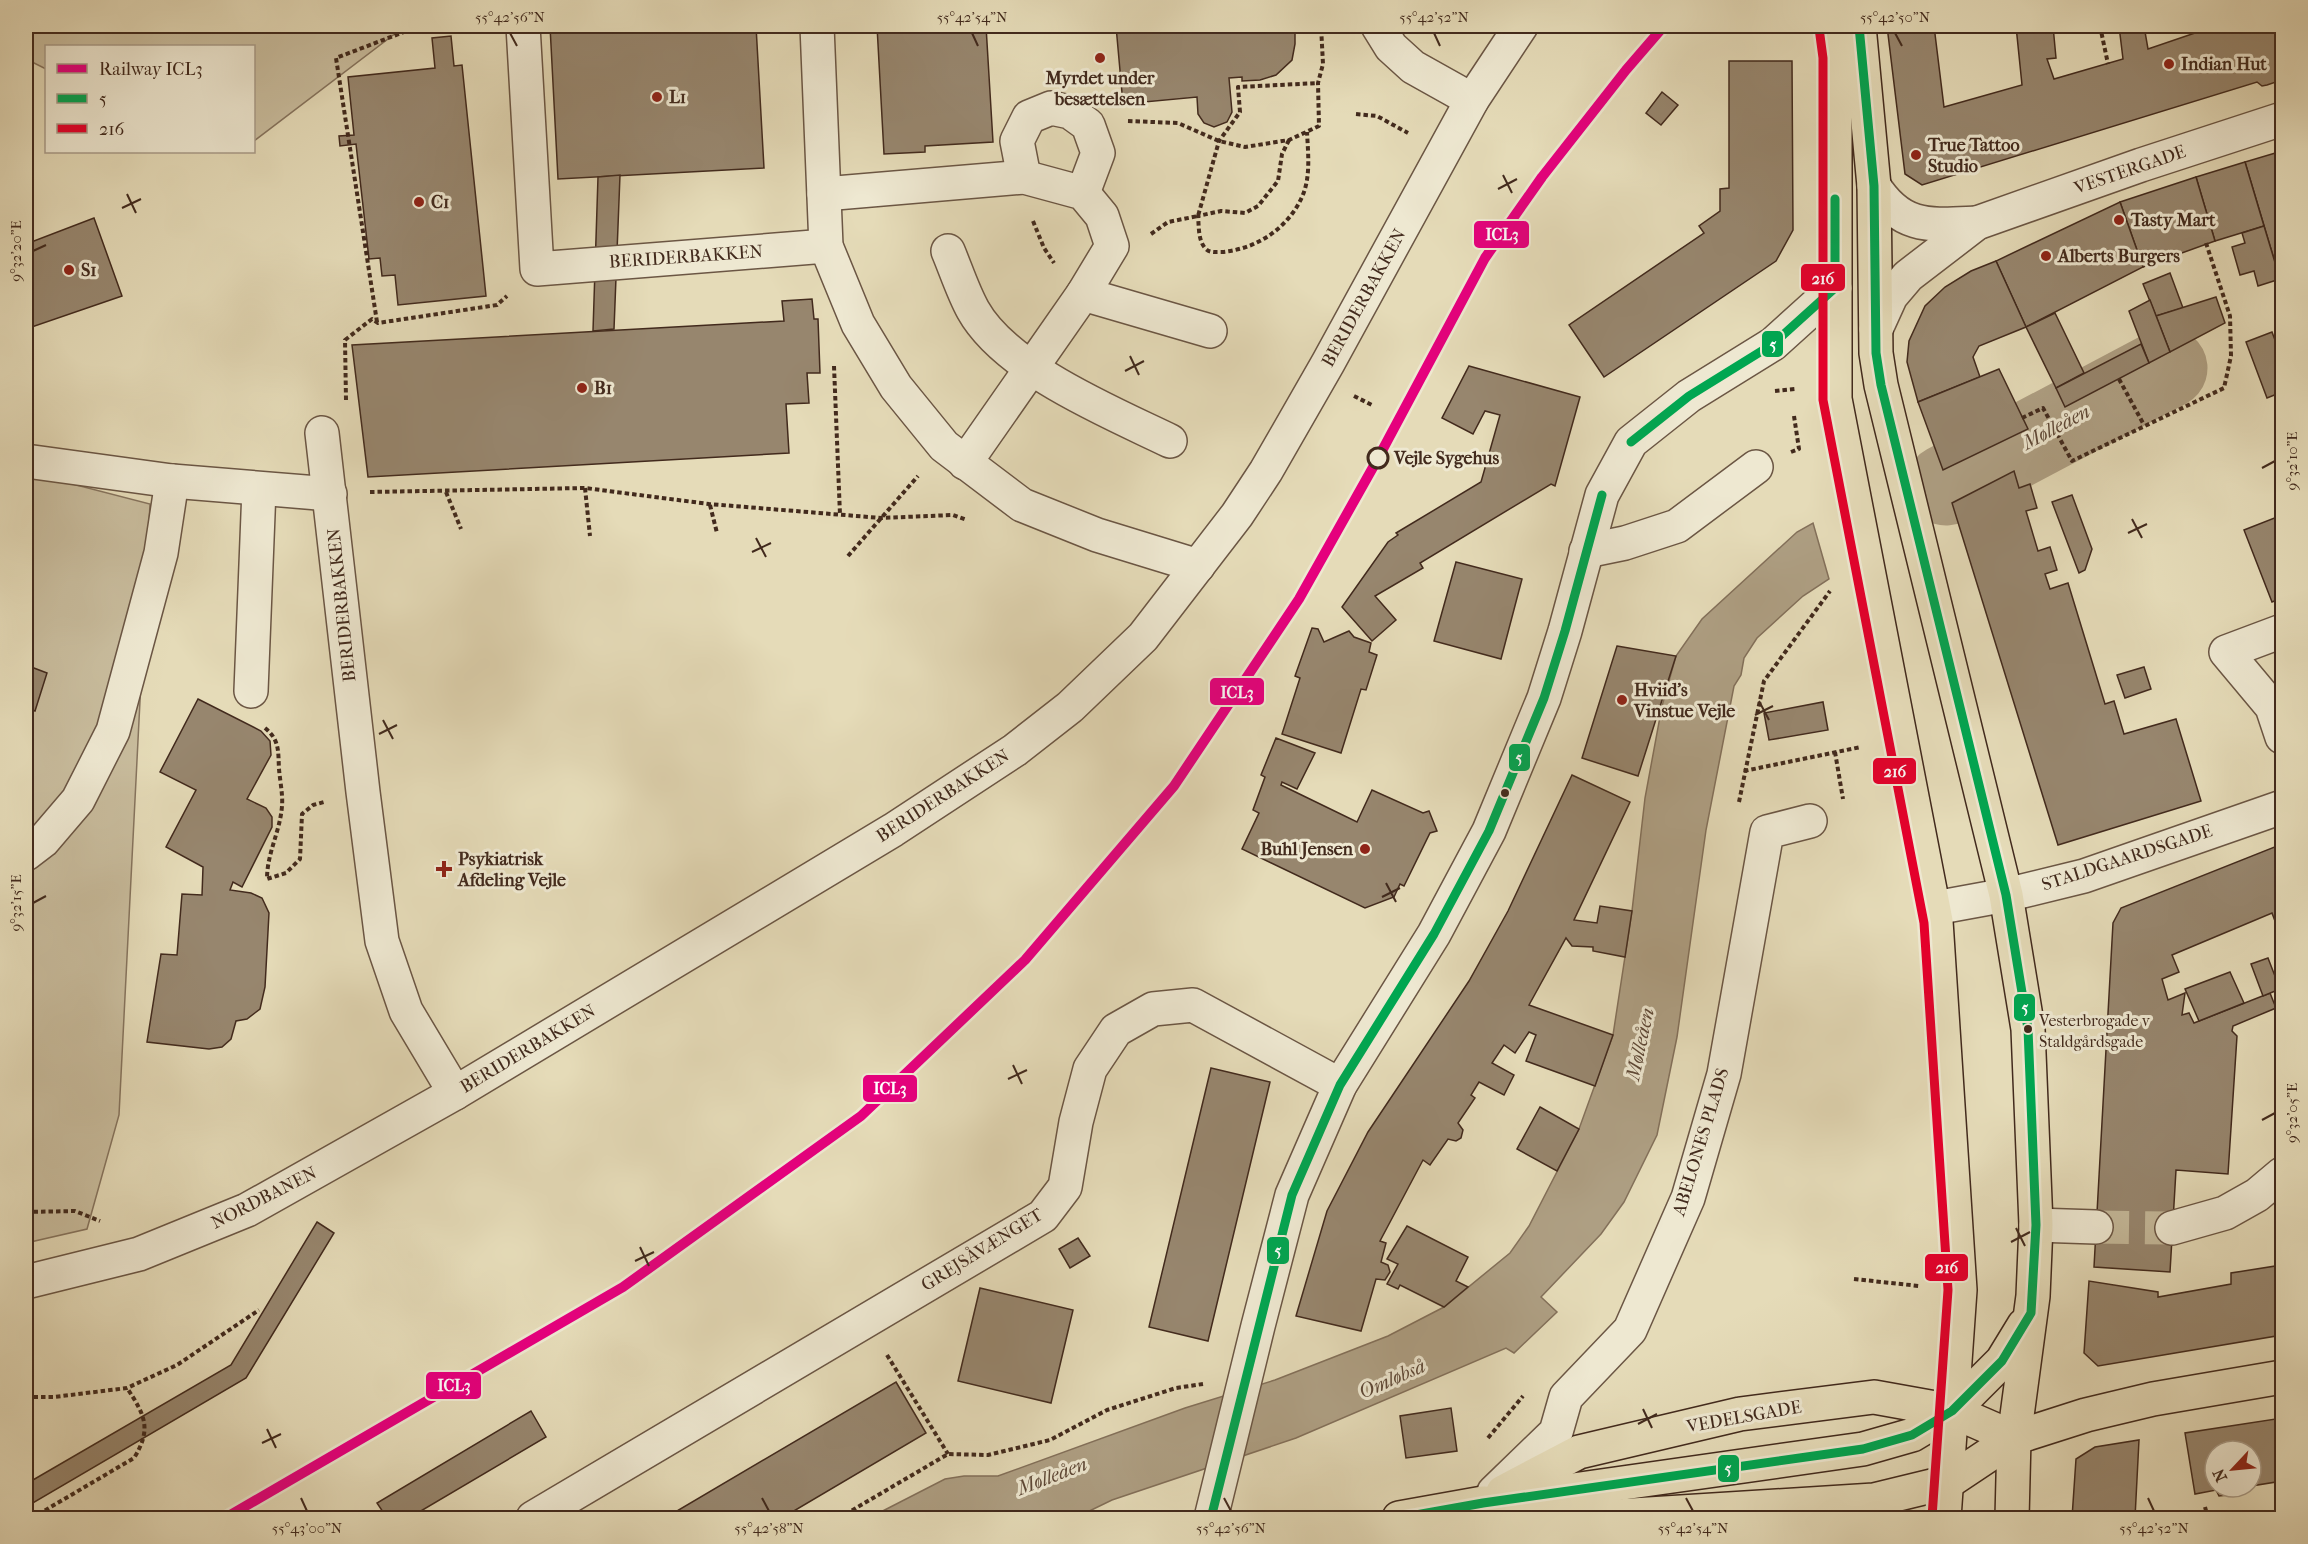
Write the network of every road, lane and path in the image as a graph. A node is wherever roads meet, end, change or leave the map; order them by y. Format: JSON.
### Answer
{"nodes":[{"id":1,"x":403,"y":26,"type":"edge"},
{"id":2,"x":523,"y":26,"type":"edge"},
{"id":3,"x":817,"y":26,"type":"edge"},
{"id":4,"x":1321,"y":26,"type":"edge"},
{"id":5,"x":1378,"y":26,"type":"edge"},
{"id":6,"x":1521,"y":26,"type":"edge"},
{"id":7,"x":1831,"y":26,"type":"edge"},
{"id":8,"x":1859,"y":26,"type":"edge"},
{"id":9,"x":2100,"y":26,"type":"edge"},
{"id":10,"x":2108,"y":64,"type":"dead end"},
{"id":11,"x":1318,"y":83,"type":"junction"},
{"id":12,"x":1472,"y":100,"type":"junction"},
{"id":13,"x":1356,"y":114,"type":"dead end"},
{"id":14,"x":2283,"y":119,"type":"edge"},
{"id":15,"x":1088,"y":125,"type":"junction"},
{"id":16,"x":1307,"y":132,"type":"junction"},
{"id":17,"x":1288,"y":140,"type":"junction"},
{"id":18,"x":1219,"y":141,"type":"junction"},
{"id":19,"x":1444,"y":152,"type":"junction"},
{"id":20,"x":1024,"y":177,"type":"junction"},
{"id":21,"x":1874,"y":186,"type":"junction"},
{"id":22,"x":1083,"y":193,"type":"junction"},
{"id":23,"x":824,"y":194,"type":"junction"},
{"id":24,"x":1197,"y":216,"type":"junction"},
{"id":25,"x":1977,"y":224,"type":"junction"},
{"id":26,"x":2206,"y":243,"type":"dead end"},
{"id":27,"x":826,"y":246,"type":"junction"},
{"id":28,"x":1112,"y":246,"type":"junction"},
{"id":29,"x":948,"y":251,"type":"dead end"},
{"id":30,"x":537,"y":268,"type":"junction"},
{"id":31,"x":1835,"y":288,"type":"junction"},
{"id":32,"x":1083,"y":294,"type":"junction"},
{"id":33,"x":378,"y":323,"type":"junction"},
{"id":34,"x":1876,"y":329,"type":"junction"},
{"id":35,"x":1210,"y":332,"type":"dead end"},
{"id":36,"x":834,"y":362,"type":"dead end"},
{"id":37,"x":1031,"y":368,"type":"junction"},
{"id":38,"x":2119,"y":379,"type":"dead end"},
{"id":39,"x":346,"y":405,"type":"dead end"},
{"id":40,"x":2022,"y":418,"type":"dead end"},
{"id":41,"x":2144,"y":425,"type":"junction"},
{"id":42,"x":322,"y":433,"type":"dead end"},
{"id":43,"x":1170,"y":441,"type":"dead end"},
{"id":44,"x":955,"y":455,"type":"junction"},
{"id":45,"x":26,"y":461,"type":"edge"},
{"id":46,"x":1756,"y":467,"type":"dead end"},
{"id":47,"x":172,"y":481,"type":"junction"},
{"id":48,"x":585,"y":488,"type":"junction"},
{"id":49,"x":259,"y":489,"type":"junction"},
{"id":50,"x":368,"y":492,"type":"dead end"},
{"id":51,"x":446,"y":492,"type":"junction"},
{"id":52,"x":330,"y":494,"type":"junction"},
{"id":53,"x":710,"y":504,"type":"junction"},
{"id":54,"x":840,"y":515,"type":"junction"},
{"id":55,"x":881,"y":518,"type":"junction"},
{"id":56,"x":967,"y":520,"type":"dead end"},
{"id":57,"x":461,"y":529,"type":"dead end"},
{"id":58,"x":717,"y":533,"type":"dead end"},
{"id":59,"x":590,"y":536,"type":"dead end"},
{"id":60,"x":1586,"y":551,"type":"junction"},
{"id":61,"x":848,"y":556,"type":"dead end"},
{"id":62,"x":1198,"y":566,"type":"junction"},
{"id":63,"x":1869,"y":570,"type":"junction"},
{"id":64,"x":2283,"y":631,"type":"edge"},
{"id":65,"x":251,"y":691,"type":"dead end"},
{"id":66,"x":264,"y":727,"type":"dead end"},
{"id":67,"x":2283,"y":737,"type":"edge"},
{"id":68,"x":1902,"y":738,"type":"junction"},
{"id":69,"x":1744,"y":771,"type":"junction"},
{"id":70,"x":1738,"y":806,"type":"dead end"},
{"id":71,"x":2283,"y":807,"type":"edge"},
{"id":72,"x":1810,"y":820,"type":"dead end"},
{"id":73,"x":26,"y":854,"type":"edge"},
{"id":74,"x":267,"y":879,"type":"dead end"},
{"id":75,"x":2006,"y":895,"type":"junction"},
{"id":76,"x":1935,"y":908,"type":"junction"},
{"id":77,"x":1340,"y":1085,"type":"junction"},
{"id":78,"x":455,"y":1093,"type":"junction"},
{"id":79,"x":2283,"y":1174,"type":"edge"},
{"id":80,"x":2036,"y":1225,"type":"junction"},
{"id":81,"x":2096,"y":1227,"type":"tunnel mouth"},
{"id":82,"x":2172,"y":1228,"type":"tunnel mouth"},
{"id":83,"x":1854,"y":1280,"type":"dead end"},
{"id":84,"x":26,"y":1282,"type":"edge"},
{"id":85,"x":1960,"y":1290,"type":"junction"},
{"id":86,"x":259,"y":1310,"type":"dead end"},
{"id":87,"x":2031,"y":1313,"type":"junction"},
{"id":88,"x":866,"y":1321,"type":"junction"},
{"id":89,"x":2283,"y":1377,"type":"edge"},
{"id":90,"x":1246,"y":1379,"type":"junction"},
{"id":91,"x":1530,"y":1388,"type":"dead end"},
{"id":92,"x":127,"y":1389,"type":"junction"},
{"id":93,"x":26,"y":1397,"type":"edge"},
{"id":94,"x":1952,"y":1411,"type":"junction"},
{"id":95,"x":2014,"y":1438,"type":"junction"},
{"id":96,"x":948,"y":1455,"type":"junction"},
{"id":97,"x":1948,"y":1482,"type":"junction"},
{"id":98,"x":1483,"y":1503,"type":"junction"},
{"id":99,"x":2205,"y":1507,"type":"dead end"},
{"id":100,"x":1213,"y":1508,"type":"edge"},
{"id":101,"x":32,"y":1518,"type":"edge"},
{"id":102,"x":533,"y":1518,"type":"edge"},
{"id":103,"x":839,"y":1518,"type":"edge"},
{"id":104,"x":1399,"y":1518,"type":"edge"},
{"id":105,"x":1944,"y":1518,"type":"edge"},
{"id":106,"x":2012,"y":1518,"type":"edge"},
{"id":107,"x":2208,"y":1518,"type":"edge"}],
"edges":[{"from":1,"to":33,"type":"path"},
{"from":2,"to":30,"type":"street"},
{"from":3,"to":23,"type":"street"},
{"from":4,"to":11,"type":"path"},
{"from":5,"to":12,"type":"street"},
{"from":6,"to":12,"type":"street","name":"BERIDERBAKKEN"},
{"from":7,"to":31,"type":"main road"},
{"from":8,"to":21,"type":"main road"},
{"from":9,"to":10,"type":"path"},
{"from":11,"to":16,"type":"path"},
{"from":11,"to":18,"type":"path"},
{"from":12,"to":19,"type":"street","name":"BERIDERBAKKEN"},
{"from":13,"to":19,"type":"path"},
{"from":14,"to":25,"type":"street","name":"VESTERGADE"},
{"from":15,"to":18,"type":"path"},
{"from":15,"to":20,"type":"street"},
{"from":15,"to":22,"type":"street"},
{"from":16,"to":17,"type":"path"},
{"from":16,"to":24,"type":"path"},
{"from":17,"to":18,"type":"path"},
{"from":17,"to":24,"type":"path"},
{"from":18,"to":24,"type":"path"},
{"from":19,"to":62,"type":"street","name":"BERIDERBAKKEN"},
{"from":20,"to":22,"type":"street"},
{"from":20,"to":23,"type":"street"},
{"from":20,"to":32,"type":"path"},
{"from":21,"to":25,"type":"street","name":"VESTERGADE"},
{"from":21,"to":34,"type":"main road"},
{"from":22,"to":28,"type":"street"},
{"from":23,"to":27,"type":"street"},
{"from":24,"to":28,"type":"path"},
{"from":25,"to":34,"type":"street","name":"VESTERGADE"},
{"from":26,"to":41,"type":"path"},
{"from":27,"to":30,"type":"street","name":"BERIDERBAKKEN"},
{"from":27,"to":44,"type":"street"},
{"from":28,"to":32,"type":"street"},
{"from":29,"to":37,"type":"street"},
{"from":30,"to":33,"type":"path"},
{"from":31,"to":60,"type":"street"},
{"from":31,"to":63,"type":"main road"},
{"from":32,"to":35,"type":"street"},
{"from":32,"to":37,"type":"street"},
{"from":33,"to":39,"type":"path"},
{"from":34,"to":75,"type":"main road"},
{"from":36,"to":54,"type":"path"},
{"from":37,"to":43,"type":"street"},
{"from":37,"to":44,"type":"street"},
{"from":38,"to":41,"type":"path"},
{"from":40,"to":41,"type":"path"},
{"from":42,"to":52,"type":"street","name":"BERIDERBAKKEN"},
{"from":44,"to":55,"type":"path"},
{"from":44,"to":62,"type":"street"},
{"from":45,"to":47,"type":"street"},
{"from":46,"to":60,"type":"street"},
{"from":47,"to":49,"type":"street"},
{"from":47,"to":73,"type":"street"},
{"from":48,"to":51,"type":"path"},
{"from":48,"to":53,"type":"path"},
{"from":48,"to":59,"type":"path"},
{"from":49,"to":52,"type":"street"},
{"from":49,"to":65,"type":"street"},
{"from":50,"to":51,"type":"path"},
{"from":51,"to":57,"type":"path"},
{"from":52,"to":78,"type":"street","name":"BERIDERBAKKEN"},
{"from":53,"to":54,"type":"path"},
{"from":53,"to":58,"type":"path"},
{"from":54,"to":55,"type":"path"},
{"from":55,"to":56,"type":"path"},
{"from":55,"to":61,"type":"path"},
{"from":60,"to":77,"type":"street"},
{"from":62,"to":78,"type":"street","name":"BERIDERBAKKEN"},
{"from":63,"to":68,"type":"main road"},
{"from":63,"to":69,"type":"path"},
{"from":64,"to":67,"type":"street"},
{"from":66,"to":74,"type":"path"},
{"from":68,"to":69,"type":"path"},
{"from":68,"to":76,"type":"main road"},
{"from":69,"to":70,"type":"path"},
{"from":71,"to":75,"type":"street","name":"STALDGAARDSGADE"},
{"from":72,"to":98,"type":"street","name":"ABELONES PLADS"},
{"from":75,"to":76,"type":"street","name":"STALDGAARDSGADE"},
{"from":75,"to":80,"type":"main road"},
{"from":76,"to":85,"type":"main road"},
{"from":77,"to":88,"type":"street","name":"GREJSÅVÆNGET"},
{"from":77,"to":90,"type":"street"},
{"from":78,"to":84,"type":"street","name":"NORDBANEN"},
{"from":79,"to":82,"type":"street"},
{"from":80,"to":81,"type":"street"},
{"from":80,"to":87,"type":"main road"},
{"from":83,"to":85,"type":"path"},
{"from":85,"to":94,"type":"main road"},
{"from":86,"to":92,"type":"path"},
{"from":87,"to":94,"type":"main road"},
{"from":87,"to":95,"type":"main road"},
{"from":88,"to":96,"type":"path"},
{"from":88,"to":102,"type":"street","name":"GREJSÅVÆNGET"},
{"from":89,"to":95,"type":"main road","name":"VEDELSGADE"},
{"from":90,"to":96,"type":"path"},
{"from":90,"to":100,"type":"street"},
{"from":91,"to":98,"type":"path"},
{"from":92,"to":93,"type":"path"},
{"from":92,"to":101,"type":"path"},
{"from":94,"to":95,"type":"main road","name":"VEDELSGADE"},
{"from":94,"to":97,"type":"main road"},
{"from":94,"to":98,"type":"main road"},
{"from":94,"to":98,"type":"main road","name":"VEDELSGADE"},
{"from":95,"to":97,"type":"main road","name":"VEDELSGADE"},
{"from":95,"to":106,"type":"main road"},
{"from":96,"to":103,"type":"path"},
{"from":97,"to":98,"type":"main road","name":"VEDELSGADE"},
{"from":97,"to":105,"type":"main road"},
{"from":98,"to":104,"type":"main road","name":"VEDELSGADE"},
{"from":99,"to":107,"type":"path"}]}
